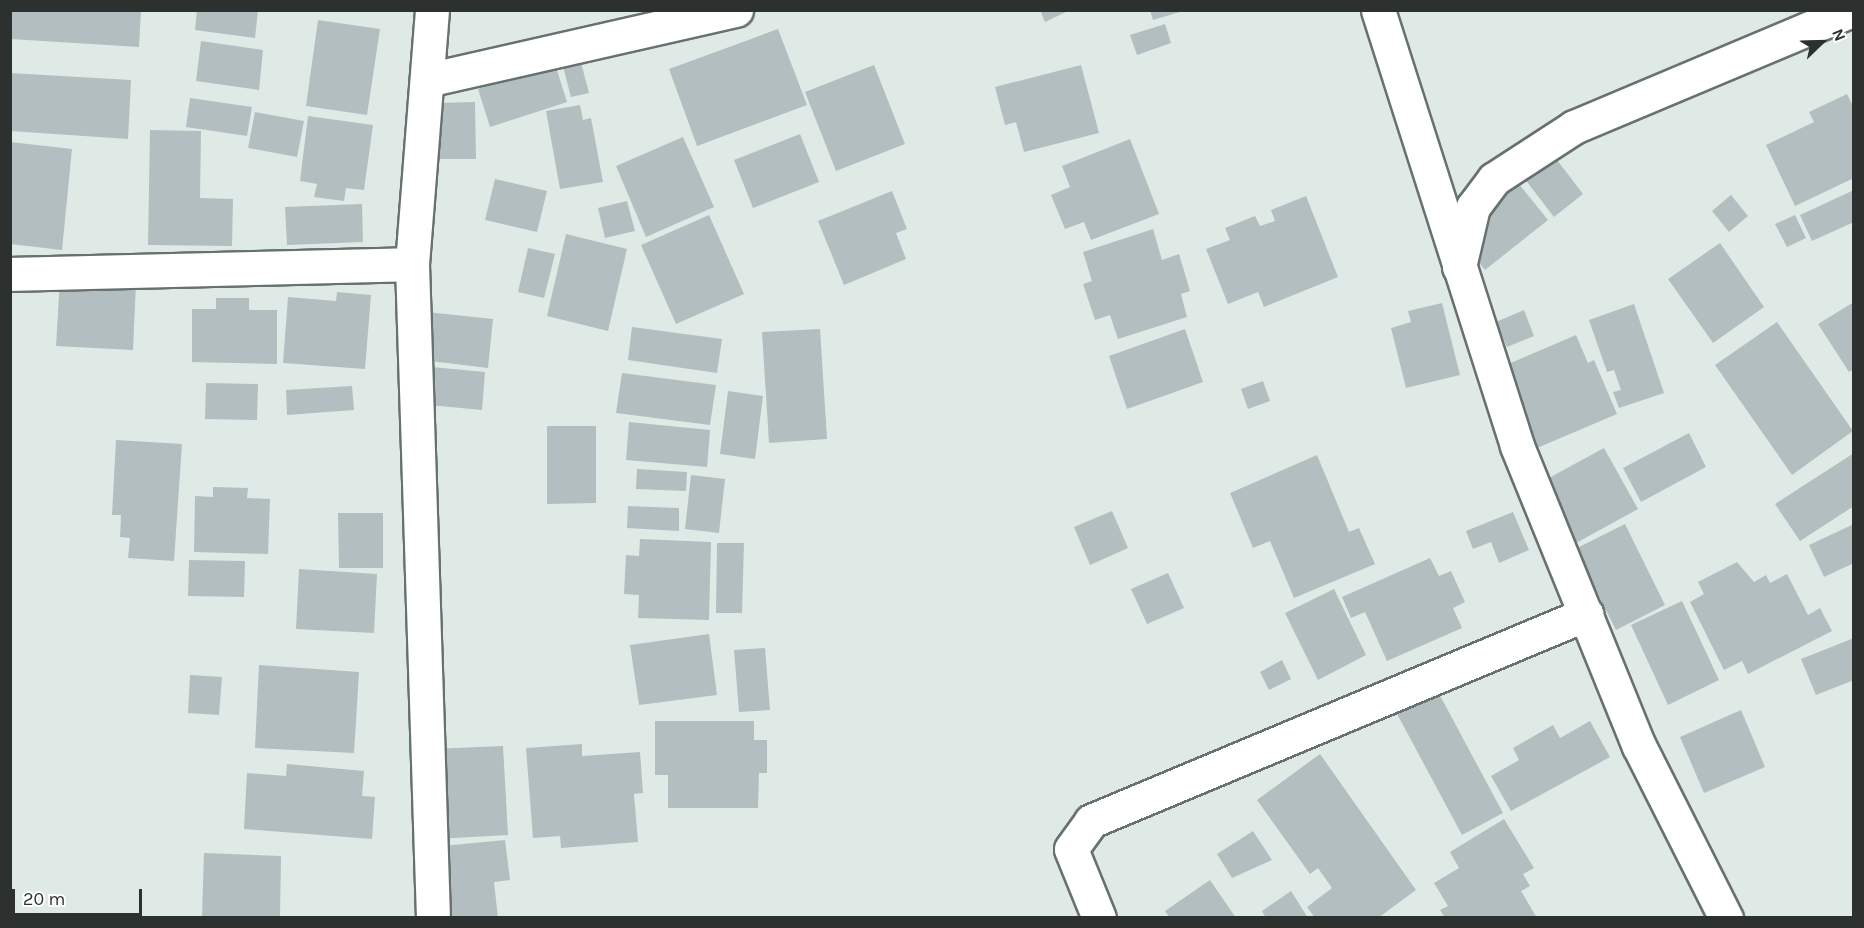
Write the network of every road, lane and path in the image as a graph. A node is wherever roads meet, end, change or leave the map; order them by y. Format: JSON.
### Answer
{"nodes":[{"id":1,"x":432,"y":10,"type":"edge"},
{"id":2,"x":736,"y":10,"type":"edge"},
{"id":3,"x":1378,"y":10,"type":"edge"},
{"id":4,"x":1852,"y":10,"type":"edge"},
{"id":5,"x":427,"y":80,"type":"junction"},
{"id":6,"x":412,"y":264,"type":"junction"},
{"id":7,"x":1459,"y":267,"type":"junction"},
{"id":8,"x":10,"y":274,"type":"edge"},
{"id":9,"x":1586,"y":614,"type":"junction"},
{"id":10,"x":433,"y":918,"type":"edge"},
{"id":11,"x":1100,"y":918,"type":"edge"},
{"id":12,"x":1726,"y":918,"type":"edge"}],
"edges":[{"from":1,"to":5,"type":"street"},
{"from":2,"to":5,"type":"street"},
{"from":3,"to":7,"type":"street"},
{"from":4,"to":7,"type":"street"},
{"from":5,"to":6,"type":"street"},
{"from":6,"to":8,"type":"street"},
{"from":6,"to":10,"type":"street"},
{"from":7,"to":9,"type":"street"},
{"from":9,"to":11,"type":"street"},
{"from":9,"to":12,"type":"street"}]}
